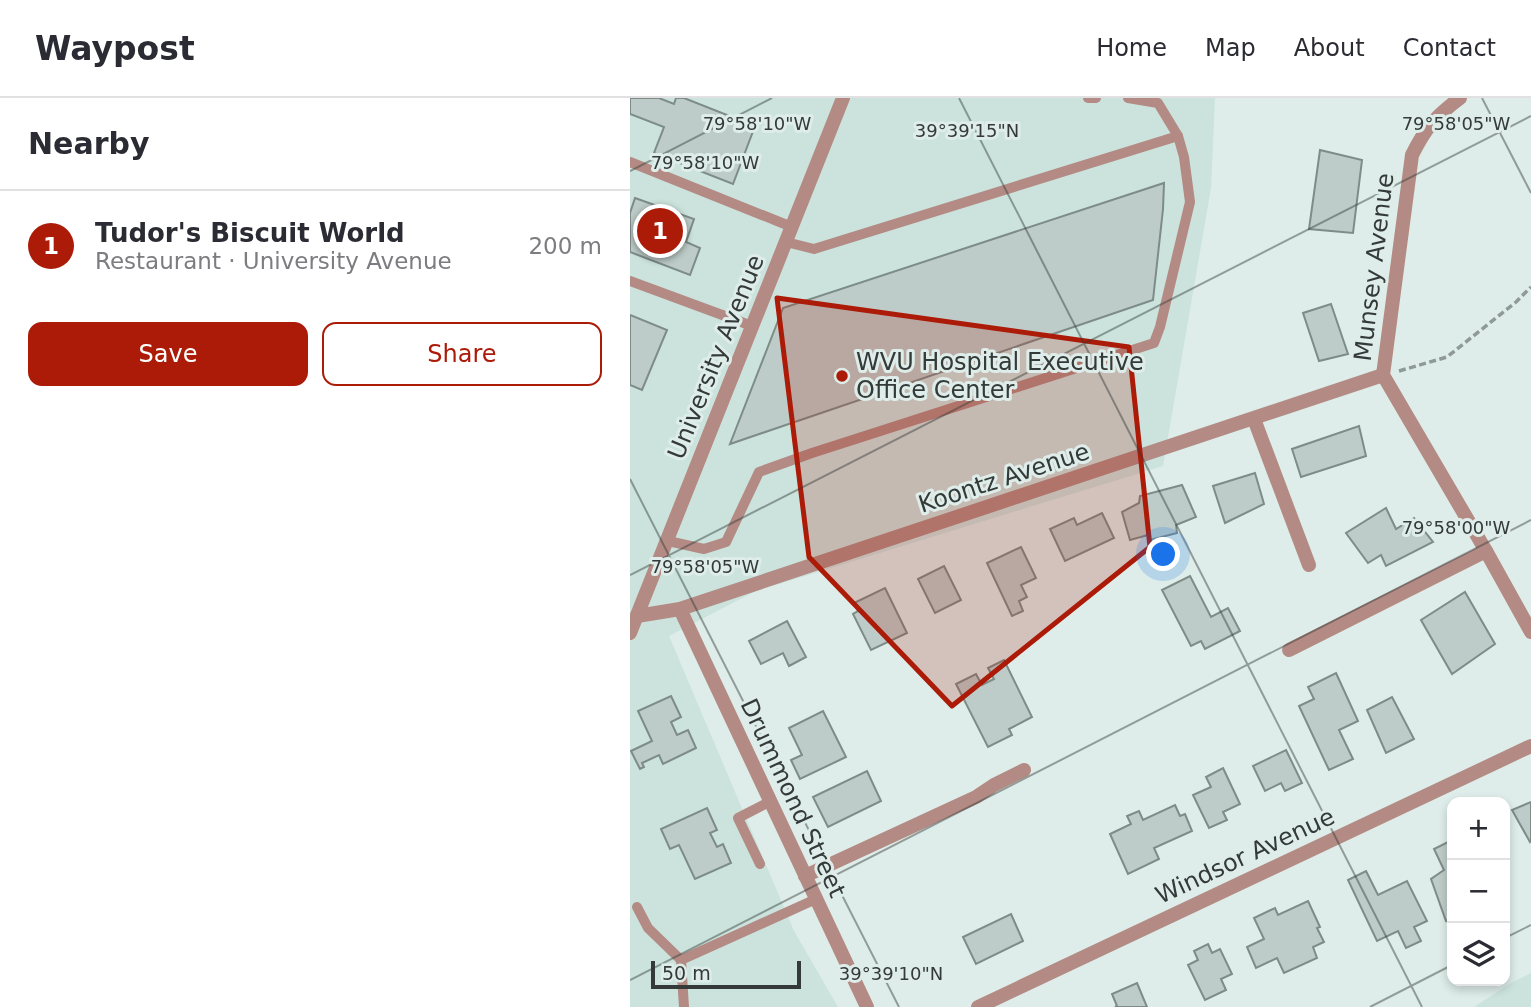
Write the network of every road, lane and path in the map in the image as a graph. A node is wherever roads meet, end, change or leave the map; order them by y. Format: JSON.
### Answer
{"nodes":[{"id":1,"x":843,"y":98,"type":"edge"},
{"id":2,"x":1088,"y":98,"type":"edge"},
{"id":3,"x":1096,"y":98,"type":"edge"},
{"id":4,"x":1128,"y":98,"type":"edge"},
{"id":5,"x":1460,"y":98,"type":"edge"},
{"id":6,"x":1178,"y":135,"type":"junction"},
{"id":7,"x":630,"y":162,"type":"edge"},
{"id":8,"x":792,"y":227,"type":"junction"},
{"id":9,"x":786,"y":242,"type":"junction"},
{"id":10,"x":630,"y":281,"type":"edge"},
{"id":11,"x":1531,"y":287,"type":"edge"},
{"id":12,"x":752,"y":326,"type":"junction"},
{"id":13,"x":1383,"y":375,"type":"junction"},
{"id":14,"x":1254,"y":419,"type":"junction"},
{"id":15,"x":668,"y":541,"type":"junction"},
{"id":16,"x":1486,"y":551,"type":"junction"},
{"id":17,"x":1309,"y":565,"type":"dead end"},
{"id":18,"x":680,"y":609,"type":"junction"},
{"id":19,"x":637,"y":616,"type":"junction"},
{"id":20,"x":1531,"y":632,"type":"edge"},
{"id":21,"x":630,"y":633,"type":"edge"},
{"id":22,"x":1289,"y":650,"type":"dead end"},
{"id":23,"x":1531,"y":746,"type":"edge"},
{"id":24,"x":1024,"y":770,"type":"dead end"},
{"id":25,"x":769,"y":802,"type":"junction"},
{"id":26,"x":760,"y":864,"type":"dead end"},
{"id":27,"x":805,"y":876,"type":"junction"},
{"id":28,"x":816,"y":899,"type":"junction"},
{"id":29,"x":638,"y":908,"type":"dead end"},
{"id":30,"x":681,"y":960,"type":"junction"},
{"id":31,"x":684,"y":1007,"type":"edge"},
{"id":32,"x":867,"y":1007,"type":"edge"},
{"id":33,"x":978,"y":1007,"type":"edge"}],
"edges":[{"from":1,"to":8,"type":"street","name":"University Avenue"},
{"from":2,"to":3,"type":"lane"},
{"from":4,"to":6,"type":"lane"},
{"from":5,"to":13,"type":"street","name":"Munsey Avenue"},
{"from":6,"to":9,"type":"lane"},
{"from":6,"to":15,"type":"lane"},
{"from":7,"to":8,"type":"lane"},
{"from":8,"to":9,"type":"street","name":"University Avenue"},
{"from":9,"to":12,"type":"street","name":"University Avenue"},
{"from":10,"to":12,"type":"lane"},
{"from":11,"to":13,"type":"path"},
{"from":12,"to":15,"type":"street","name":"University Avenue"},
{"from":13,"to":14,"type":"street","name":"Koontz Avenue"},
{"from":13,"to":16,"type":"street","name":"Munsey Avenue"},
{"from":14,"to":17,"type":"street"},
{"from":14,"to":18,"type":"street","name":"Koontz Avenue"},
{"from":15,"to":19,"type":"street","name":"University Avenue"},
{"from":16,"to":20,"type":"street","name":"Munsey Avenue"},
{"from":16,"to":22,"type":"street"},
{"from":18,"to":19,"type":"street","name":"Koontz Avenue"},
{"from":18,"to":25,"type":"street","name":"Drummond Street"},
{"from":19,"to":21,"type":"street","name":"University Avenue"},
{"from":23,"to":33,"type":"street","name":"Windsor Avenue"},
{"from":24,"to":27,"type":"street"},
{"from":25,"to":26,"type":"lane"},
{"from":25,"to":27,"type":"street","name":"Drummond Street"},
{"from":27,"to":28,"type":"street","name":"Drummond Street"},
{"from":28,"to":30,"type":"lane"},
{"from":28,"to":32,"type":"street","name":"Drummond Street"},
{"from":29,"to":30,"type":"lane"},
{"from":30,"to":31,"type":"lane"}]}
